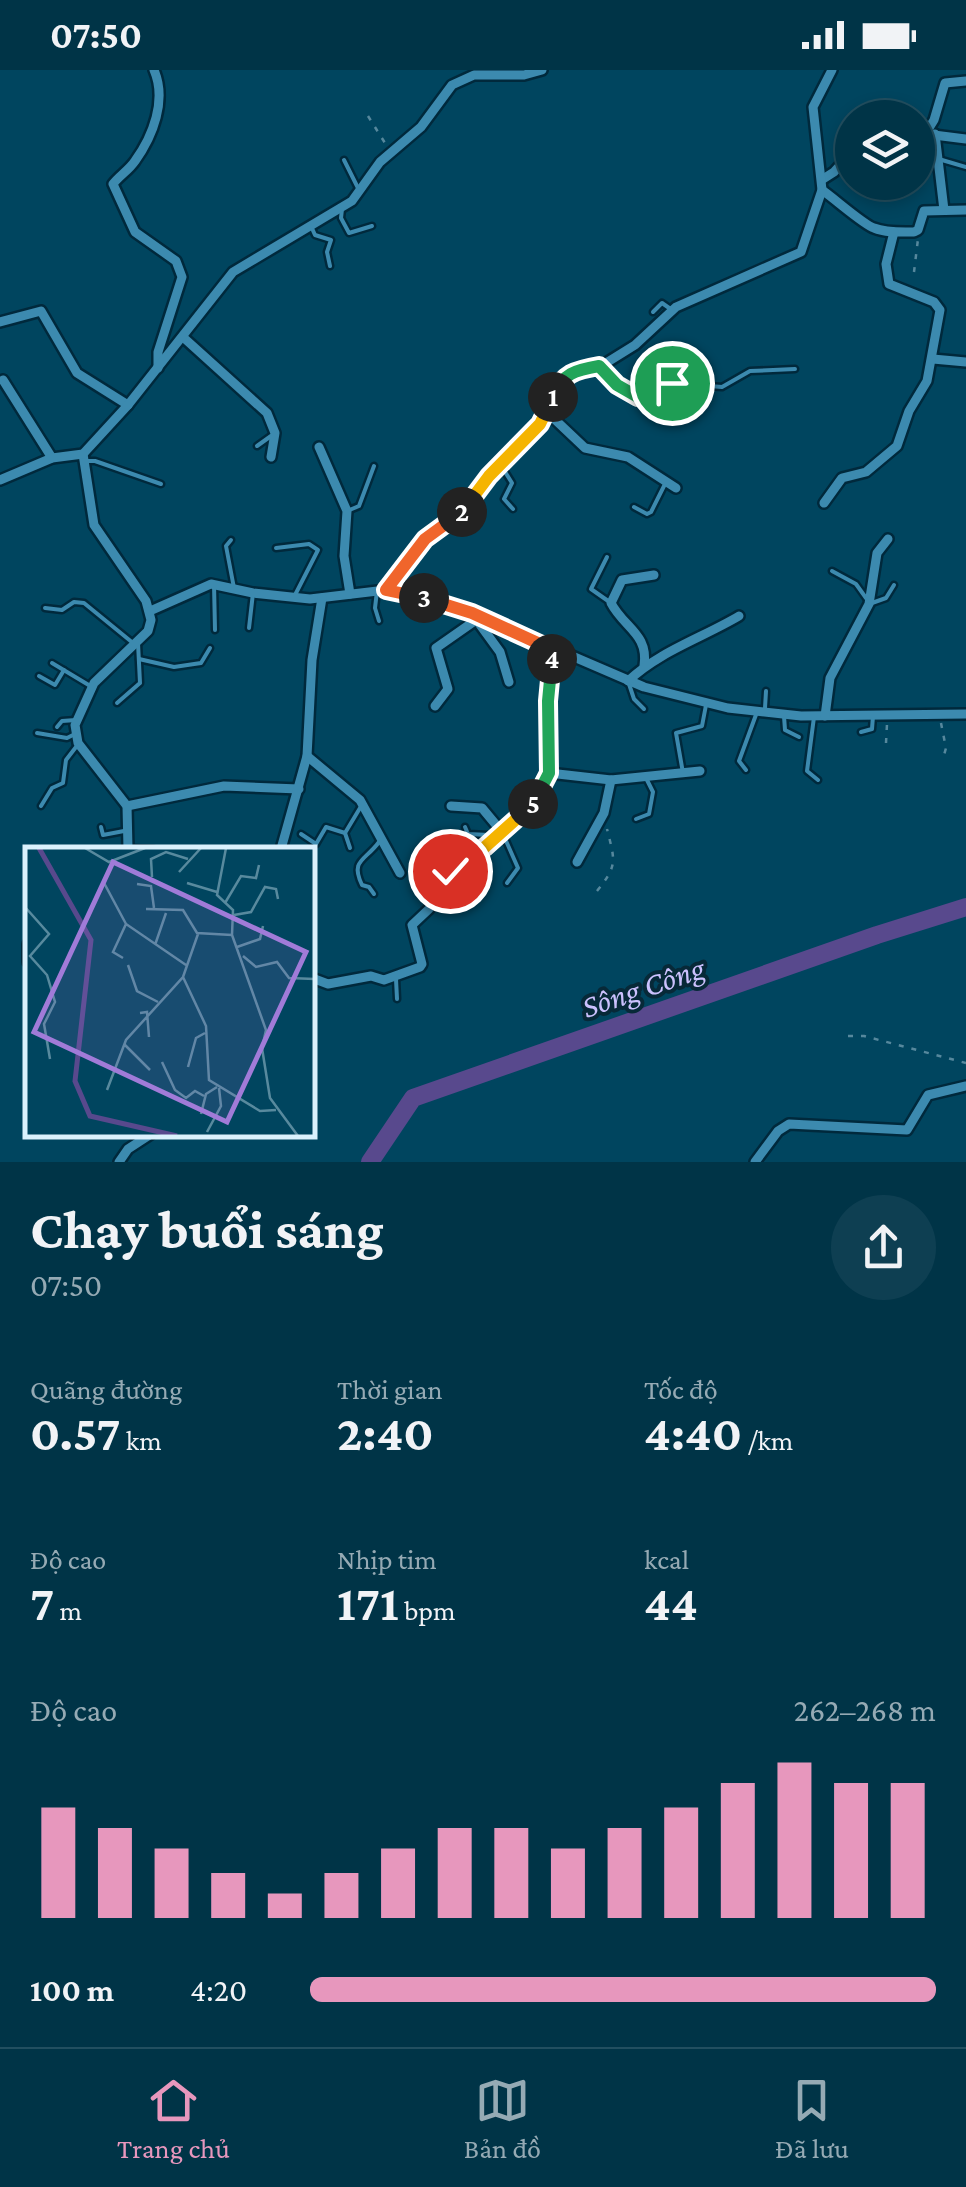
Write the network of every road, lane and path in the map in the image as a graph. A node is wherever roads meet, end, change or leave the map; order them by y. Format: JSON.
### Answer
{"nodes":[{"id":1,"x":154,"y":70,"type":"edge"},
{"id":2,"x":542,"y":70,"type":"edge"},
{"id":3,"x":832,"y":70,"type":"edge"},
{"id":4,"x":489,"y":72,"type":"edge"},
{"id":5,"x":966,"y":81,"type":"edge"},
{"id":6,"x":368,"y":116,"type":"dead end"},
{"id":7,"x":935,"y":117,"type":"edge"},
{"id":8,"x":935,"y":134,"type":"edge"},
{"id":9,"x":966,"y":139,"type":"edge"},
{"id":10,"x":935,"y":152,"type":"edge"},
{"id":11,"x":390,"y":153,"type":"junction"},
{"id":12,"x":938,"y":159,"type":"junction"},
{"id":13,"x":344,"y":160,"type":"dead end"},
{"id":14,"x":966,"y":167,"type":"edge"},
{"id":15,"x":835,"y":171,"type":"edge"},
{"id":16,"x":822,"y":185,"type":"junction"},
{"id":17,"x":360,"y":192,"type":"junction"},
{"id":18,"x":342,"y":207,"type":"junction"},
{"id":19,"x":944,"y":210,"type":"junction"},
{"id":20,"x":966,"y":210,"type":"edge"},
{"id":21,"x":310,"y":226,"type":"junction"},
{"id":22,"x":372,"y":226,"type":"dead end"},
{"id":23,"x":918,"y":230,"type":"junction"},
{"id":24,"x":894,"y":232,"type":"junction"},
{"id":25,"x":330,"y":266,"type":"dead end"},
{"id":26,"x":914,"y":272,"type":"dead end"},
{"id":27,"x":672,"y":310,"type":"junction"},
{"id":28,"x":654,"y":312,"type":"dead end"},
{"id":29,"x":0,"y":322,"type":"edge"},
{"id":30,"x":184,"y":338,"type":"junction"},
{"id":31,"x":933,"y":358,"type":"junction"},
{"id":32,"x":966,"y":362,"type":"edge"},
{"id":33,"x":599,"y":366,"type":"junction"},
{"id":34,"x":158,"y":368,"type":"junction"},
{"id":35,"x":794,"y":369,"type":"dead end"},
{"id":36,"x":3,"y":380,"type":"dead end"},
{"id":37,"x":128,"y":405,"type":"junction"},
{"id":38,"x":548,"y":413,"type":"junction"},
{"id":39,"x":275,"y":433,"type":"junction"},
{"id":40,"x":257,"y":446,"type":"dead end"},
{"id":41,"x":320,"y":447,"type":"dead end"},
{"id":42,"x":52,"y":458,"type":"junction"},
{"id":43,"x":84,"y":458,"type":"junction"},
{"id":44,"x":271,"y":458,"type":"dead end"},
{"id":45,"x":500,"y":465,"type":"junction"},
{"id":46,"x":374,"y":466,"type":"dead end"},
{"id":47,"x":0,"y":480,"type":"edge"},
{"id":48,"x":666,"y":482,"type":"junction"},
{"id":49,"x":161,"y":484,"type":"dead end"},
{"id":50,"x":676,"y":488,"type":"dead end"},
{"id":51,"x":824,"y":503,"type":"dead end"},
{"id":52,"x":634,"y":507,"type":"dead end"},
{"id":53,"x":513,"y":509,"type":"dead end"},
{"id":54,"x":346,"y":511,"type":"junction"},
{"id":55,"x":231,"y":540,"type":"dead end"},
{"id":56,"x":888,"y":540,"type":"dead end"},
{"id":57,"x":276,"y":548,"type":"dead end"},
{"id":58,"x":607,"y":557,"type":"dead end"},
{"id":59,"x":832,"y":571,"type":"dead end"},
{"id":60,"x":654,"y":575,"type":"dead end"},
{"id":61,"x":214,"y":584,"type":"junction"},
{"id":62,"x":894,"y":585,"type":"dead end"},
{"id":63,"x":234,"y":588,"type":"junction"},
{"id":64,"x":382,"y":590,"type":"junction"},
{"id":65,"x":253,"y":593,"type":"junction"},
{"id":66,"x":350,"y":594,"type":"junction"},
{"id":67,"x":294,"y":597,"type":"junction"},
{"id":68,"x":322,"y":598,"type":"junction"},
{"id":69,"x":610,"y":603,"type":"junction"},
{"id":70,"x":869,"y":604,"type":"junction"},
{"id":71,"x":44,"y":608,"type":"dead end"},
{"id":72,"x":150,"y":611,"type":"junction"},
{"id":73,"x":474,"y":616,"type":"junction"},
{"id":74,"x":739,"y":616,"type":"dead end"},
{"id":75,"x":379,"y":621,"type":"dead end"},
{"id":76,"x":250,"y":628,"type":"dead end"},
{"id":77,"x":214,"y":630,"type":"dead end"},
{"id":78,"x":137,"y":644,"type":"junction"},
{"id":79,"x":210,"y":648,"type":"dead end"},
{"id":80,"x":553,"y":650,"type":"junction"},
{"id":81,"x":139,"y":659,"type":"junction"},
{"id":82,"x":52,"y":663,"type":"dead end"},
{"id":83,"x":644,"y":666,"type":"junction"},
{"id":84,"x":64,"y":670,"type":"junction"},
{"id":85,"x":40,"y":676,"type":"dead end"},
{"id":86,"x":628,"y":681,"type":"junction"},
{"id":87,"x":509,"y":682,"type":"dead end"},
{"id":88,"x":92,"y":687,"type":"junction"},
{"id":89,"x":766,"y":691,"type":"dead end"},
{"id":90,"x":706,"y":702,"type":"junction"},
{"id":91,"x":117,"y":703,"type":"dead end"},
{"id":92,"x":435,"y":706,"type":"dead end"},
{"id":93,"x":644,"y":709,"type":"dead end"},
{"id":94,"x":761,"y":712,"type":"junction"},
{"id":95,"x":784,"y":714,"type":"junction"},
{"id":96,"x":942,"y":714,"type":"junction"},
{"id":97,"x":966,"y":714,"type":"edge"},
{"id":98,"x":887,"y":715,"type":"junction"},
{"id":99,"x":820,"y":716,"type":"junction"},
{"id":100,"x":874,"y":716,"type":"junction"},
{"id":101,"x":76,"y":720,"type":"junction"},
{"id":102,"x":57,"y":727,"type":"dead end"},
{"id":103,"x":862,"y":732,"type":"dead end"},
{"id":104,"x":38,"y":733,"type":"dead end"},
{"id":105,"x":799,"y":737,"type":"dead end"},
{"id":106,"x":77,"y":738,"type":"junction"},
{"id":107,"x":886,"y":743,"type":"dead end"},
{"id":108,"x":944,"y":755,"type":"dead end"},
{"id":109,"x":307,"y":756,"type":"junction"},
{"id":110,"x":746,"y":770,"type":"dead end"},
{"id":111,"x":700,"y":771,"type":"dead end"},
{"id":112,"x":549,"y":773,"type":"junction"},
{"id":113,"x":683,"y":773,"type":"junction"},
{"id":114,"x":645,"y":777,"type":"junction"},
{"id":115,"x":611,"y":780,"type":"junction"},
{"id":116,"x":818,"y":780,"type":"dead end"},
{"id":117,"x":300,"y":789,"type":"junction"},
{"id":118,"x":362,"y":804,"type":"junction"},
{"id":119,"x":42,"y":806,"type":"dead end"},
{"id":120,"x":127,"y":806,"type":"junction"},
{"id":121,"x":451,"y":806,"type":"dead end"},
{"id":122,"x":604,"y":813,"type":"junction"},
{"id":123,"x":636,"y":819,"type":"dead end"},
{"id":124,"x":101,"y":827,"type":"dead end"},
{"id":125,"x":465,"y":827,"type":"dead end"},
{"id":126,"x":128,"y":831,"type":"junction"},
{"id":127,"x":501,"y":833,"type":"junction"},
{"id":128,"x":301,"y":834,"type":"dead end"},
{"id":129,"x":345,"y":834,"type":"junction"},
{"id":130,"x":381,"y":838,"type":"junction"},
{"id":131,"x":128,"y":847,"type":"edge"},
{"id":132,"x":282,"y":847,"type":"edge"},
{"id":133,"x":350,"y":848,"type":"dead end"},
{"id":134,"x":577,"y":862,"type":"dead end"},
{"id":135,"x":450,"y":871,"type":"dead end"},
{"id":136,"x":400,"y":873,"type":"dead end"},
{"id":137,"x":507,"y":882,"type":"dead end"},
{"id":138,"x":598,"y":891,"type":"dead end"},
{"id":139,"x":374,"y":894,"type":"dead end"},
{"id":140,"x":429,"y":909,"type":"dead end"},
{"id":141,"x":400,"y":974,"type":"junction"},
{"id":142,"x":315,"y":979,"type":"edge"},
{"id":143,"x":397,"y":999,"type":"dead end"},
{"id":144,"x":848,"y":1036,"type":"dead end"},
{"id":145,"x":966,"y":1063,"type":"edge"},
{"id":146,"x":966,"y":1086,"type":"edge"},
{"id":147,"x":148,"y":1137,"type":"edge"},
{"id":148,"x":119,"y":1162,"type":"edge"},
{"id":149,"x":755,"y":1162,"type":"edge"}],
"edges":[{"from":1,"to":34,"type":"street"},
{"from":2,"to":4,"type":"street"},
{"from":3,"to":16,"type":"street"},
{"from":4,"to":11,"type":"street"},
{"from":5,"to":7,"type":"street"},
{"from":6,"to":11,"type":"path"},
{"from":8,"to":9,"type":"street"},
{"from":10,"to":12,"type":"street"},
{"from":11,"to":17,"type":"street"},
{"from":12,"to":14,"type":"lane"},
{"from":12,"to":19,"type":"street"},
{"from":13,"to":17,"type":"lane"},
{"from":15,"to":16,"type":"street"},
{"from":16,"to":24,"type":"street"},
{"from":16,"to":27,"type":"street"},
{"from":17,"to":18,"type":"street"},
{"from":18,"to":21,"type":"street"},
{"from":18,"to":22,"type":"lane"},
{"from":19,"to":20,"type":"street"},
{"from":19,"to":23,"type":"street"},
{"from":21,"to":25,"type":"lane"},
{"from":21,"to":30,"type":"street"},
{"from":23,"to":24,"type":"street"},
{"from":23,"to":26,"type":"path"},
{"from":24,"to":31,"type":"street"},
{"from":27,"to":28,"type":"lane"},
{"from":27,"to":33,"type":"street"},
{"from":29,"to":37,"type":"street"},
{"from":30,"to":34,"type":"street"},
{"from":30,"to":39,"type":"street"},
{"from":31,"to":32,"type":"street"},
{"from":31,"to":51,"type":"street"},
{"from":33,"to":35,"type":"lane"},
{"from":33,"to":38,"type":"street"},
{"from":34,"to":37,"type":"street"},
{"from":36,"to":42,"type":"street"},
{"from":37,"to":43,"type":"street"},
{"from":38,"to":45,"type":"street"},
{"from":38,"to":48,"type":"street"},
{"from":39,"to":40,"type":"lane"},
{"from":39,"to":44,"type":"street"},
{"from":41,"to":54,"type":"street"},
{"from":42,"to":43,"type":"street"},
{"from":42,"to":47,"type":"street"},
{"from":43,"to":49,"type":"lane"},
{"from":43,"to":72,"type":"street"},
{"from":45,"to":53,"type":"lane"},
{"from":45,"to":64,"type":"street"},
{"from":46,"to":54,"type":"lane"},
{"from":48,"to":50,"type":"street"},
{"from":48,"to":52,"type":"lane"},
{"from":54,"to":66,"type":"street"},
{"from":55,"to":63,"type":"lane"},
{"from":56,"to":70,"type":"street"},
{"from":57,"to":67,"type":"lane"},
{"from":58,"to":69,"type":"lane"},
{"from":59,"to":70,"type":"lane"},
{"from":60,"to":69,"type":"street"},
{"from":61,"to":63,"type":"street"},
{"from":61,"to":72,"type":"street"},
{"from":61,"to":77,"type":"lane"},
{"from":62,"to":70,"type":"lane"},
{"from":63,"to":65,"type":"street"},
{"from":64,"to":66,"type":"street"},
{"from":64,"to":73,"type":"street"},
{"from":64,"to":75,"type":"lane"},
{"from":65,"to":67,"type":"street"},
{"from":65,"to":76,"type":"lane"},
{"from":66,"to":68,"type":"street"},
{"from":67,"to":68,"type":"street"},
{"from":68,"to":109,"type":"street"},
{"from":69,"to":83,"type":"street"},
{"from":70,"to":99,"type":"street"},
{"from":71,"to":78,"type":"lane"},
{"from":72,"to":78,"type":"street"},
{"from":73,"to":80,"type":"street"},
{"from":73,"to":87,"type":"street"},
{"from":73,"to":92,"type":"street"},
{"from":74,"to":83,"type":"street"},
{"from":78,"to":81,"type":"lane"},
{"from":78,"to":88,"type":"street"},
{"from":79,"to":81,"type":"lane"},
{"from":80,"to":86,"type":"street"},
{"from":80,"to":112,"type":"street"},
{"from":81,"to":91,"type":"lane"},
{"from":82,"to":84,"type":"lane"},
{"from":83,"to":86,"type":"street"},
{"from":84,"to":85,"type":"lane"},
{"from":84,"to":88,"type":"lane"},
{"from":86,"to":90,"type":"street"},
{"from":86,"to":93,"type":"lane"},
{"from":88,"to":101,"type":"street"},
{"from":89,"to":94,"type":"lane"},
{"from":90,"to":94,"type":"street"},
{"from":90,"to":113,"type":"lane"},
{"from":94,"to":95,"type":"street"},
{"from":94,"to":110,"type":"lane"},
{"from":95,"to":99,"type":"street"},
{"from":95,"to":105,"type":"lane"},
{"from":96,"to":97,"type":"street"},
{"from":96,"to":98,"type":"street"},
{"from":96,"to":108,"type":"path"},
{"from":98,"to":100,"type":"street"},
{"from":98,"to":107,"type":"path"},
{"from":99,"to":100,"type":"street"},
{"from":99,"to":116,"type":"lane"},
{"from":100,"to":103,"type":"lane"},
{"from":101,"to":102,"type":"lane"},
{"from":101,"to":106,"type":"street"},
{"from":104,"to":106,"type":"lane"},
{"from":106,"to":119,"type":"lane"},
{"from":106,"to":120,"type":"street"},
{"from":109,"to":117,"type":"street"},
{"from":109,"to":118,"type":"street"},
{"from":111,"to":113,"type":"street"},
{"from":112,"to":115,"type":"street"},
{"from":112,"to":127,"type":"street"},
{"from":113,"to":114,"type":"street"},
{"from":114,"to":115,"type":"street"},
{"from":114,"to":123,"type":"lane"},
{"from":115,"to":122,"type":"street"},
{"from":117,"to":120,"type":"street"},
{"from":117,"to":132,"type":"street"},
{"from":118,"to":129,"type":"lane"},
{"from":118,"to":130,"type":"street"},
{"from":120,"to":126,"type":"street"},
{"from":121,"to":127,"type":"street"},
{"from":122,"to":134,"type":"street"},
{"from":122,"to":138,"type":"path"},
{"from":124,"to":126,"type":"lane"},
{"from":125,"to":127,"type":"lane"},
{"from":126,"to":131,"type":"street"},
{"from":127,"to":135,"type":"street"},
{"from":127,"to":137,"type":"lane"},
{"from":128,"to":129,"type":"lane"},
{"from":129,"to":133,"type":"lane"},
{"from":130,"to":136,"type":"street"},
{"from":130,"to":139,"type":"lane"},
{"from":140,"to":141,"type":"street"},
{"from":141,"to":142,"type":"street"},
{"from":141,"to":143,"type":"lane"},
{"from":144,"to":145,"type":"path"},
{"from":146,"to":149,"type":"street"},
{"from":147,"to":148,"type":"street"}]}
